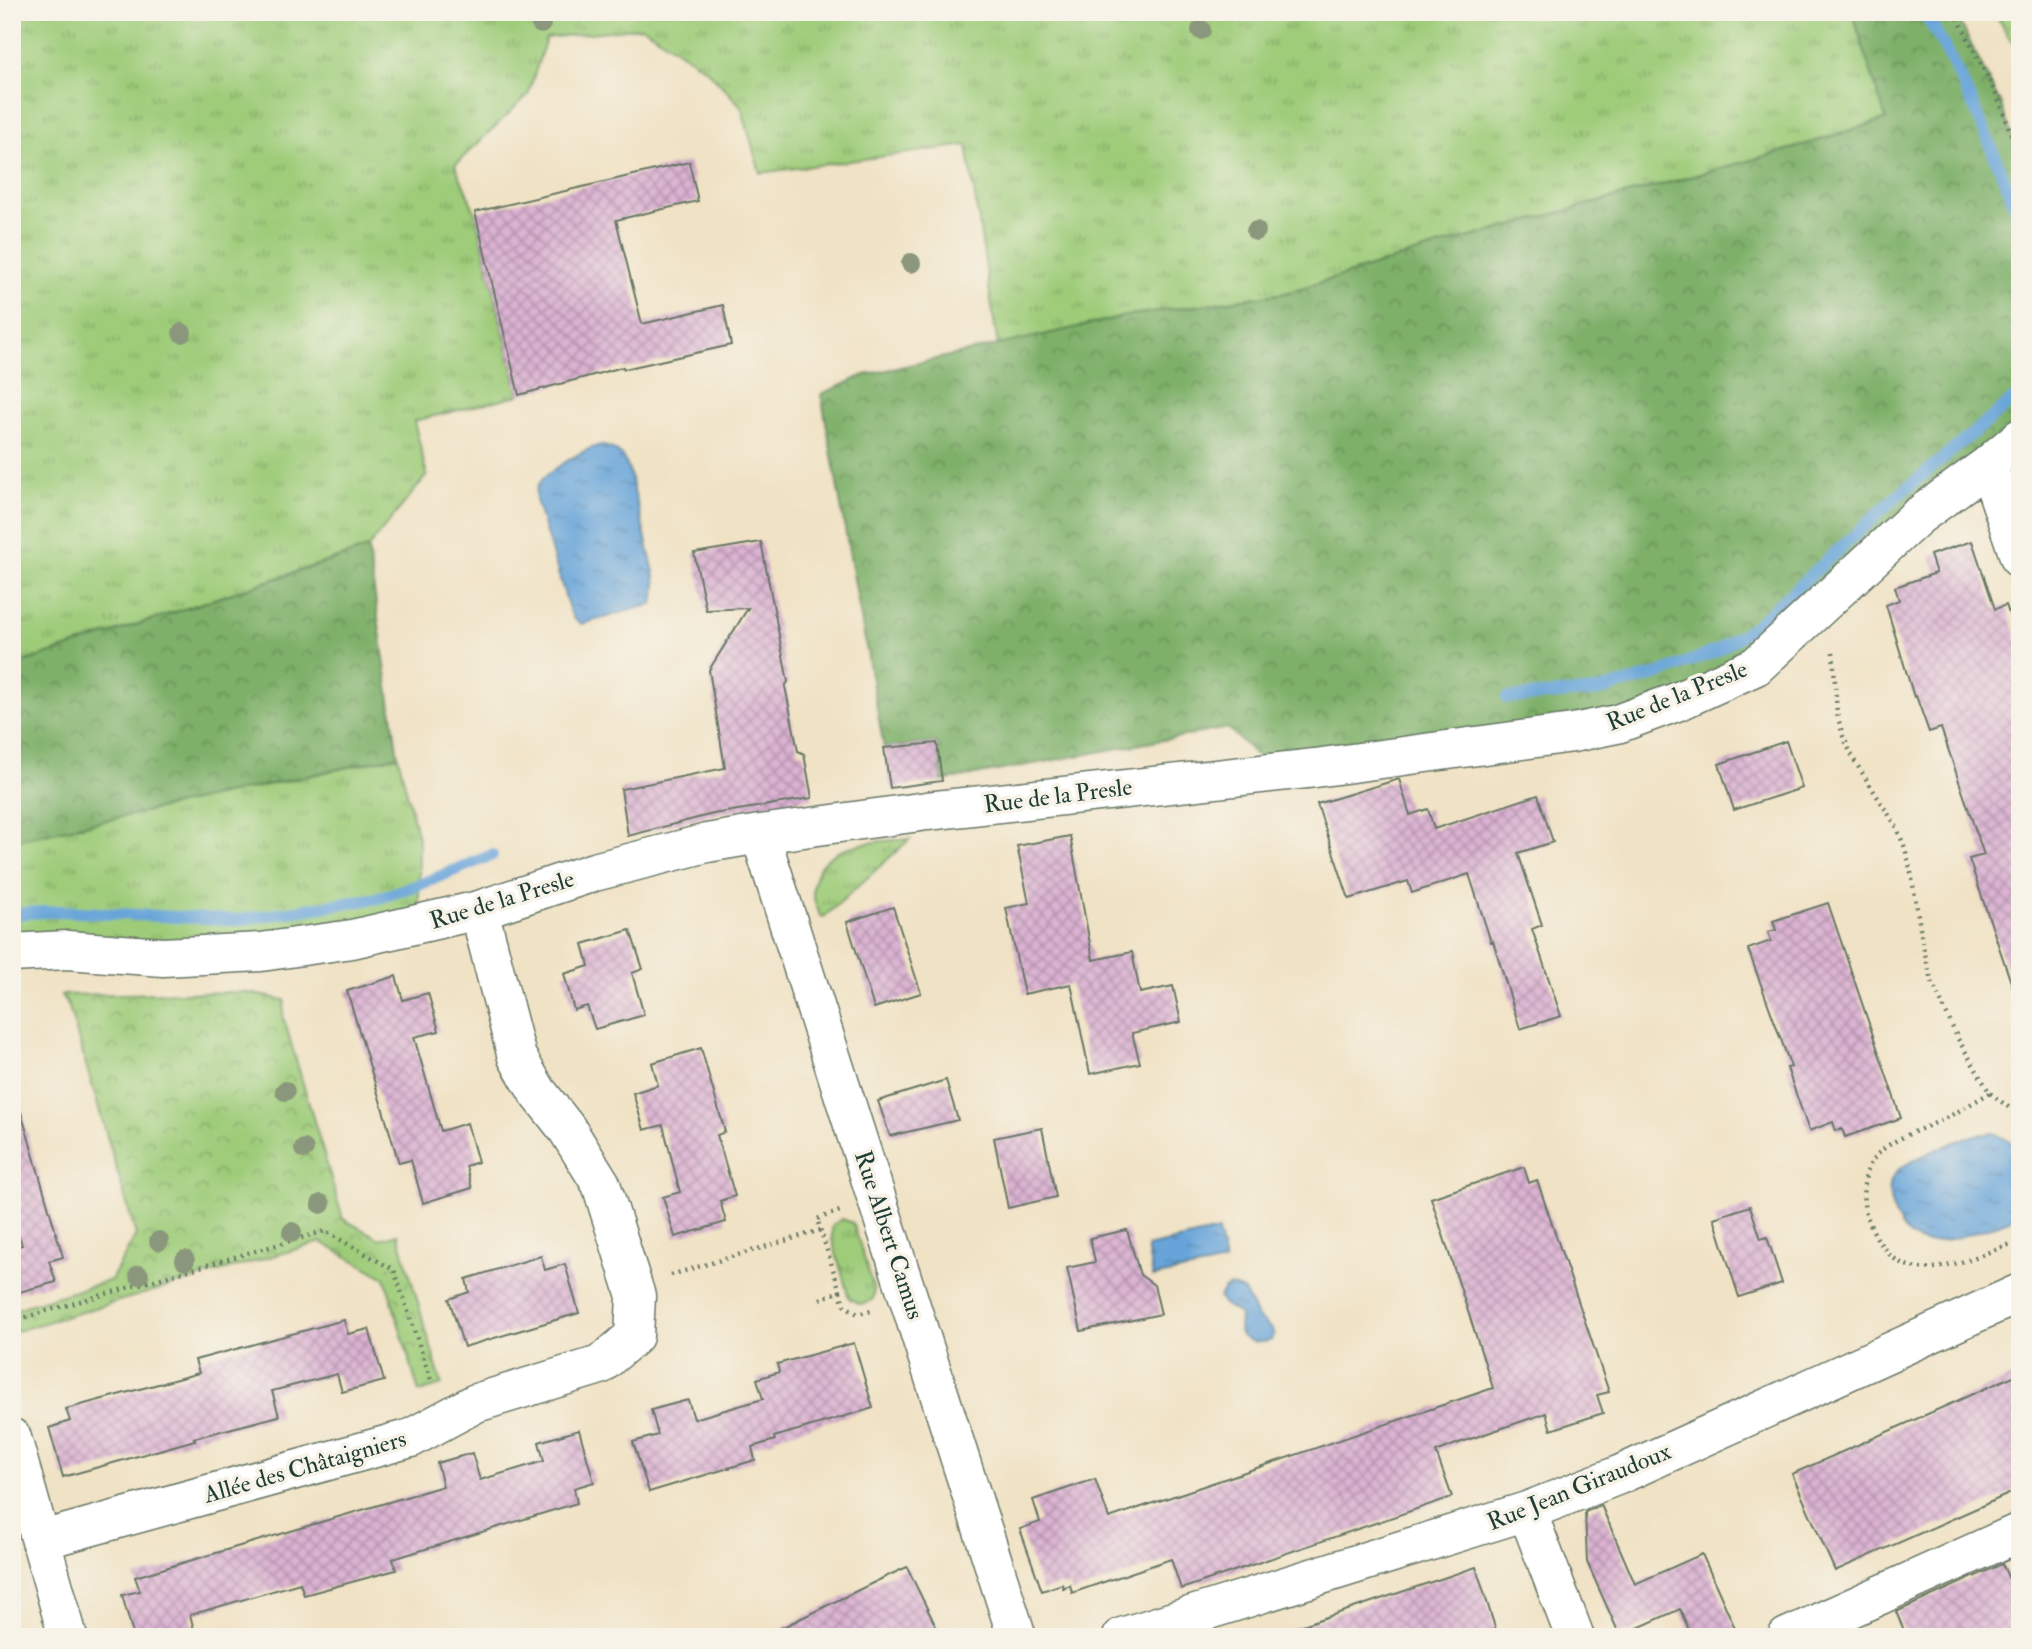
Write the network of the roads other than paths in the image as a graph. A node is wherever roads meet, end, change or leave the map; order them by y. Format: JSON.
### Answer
{"nodes":[{"id":1,"x":2020,"y":438,"type":"edge"},
{"id":2,"x":1988,"y":465,"type":"junction"},
{"id":3,"x":2020,"y":559,"type":"edge"},
{"id":4,"x":760,"y":834,"type":"junction"},
{"id":5,"x":479,"y":910,"type":"junction"},
{"id":6,"x":12,"y":953,"type":"edge"},
{"id":7,"x":2020,"y":1293,"type":"edge"},
{"id":8,"x":12,"y":1438,"type":"edge"},
{"id":9,"x":1527,"y":1511,"type":"junction"},
{"id":10,"x":2020,"y":1532,"type":"edge"},
{"id":11,"x":42,"y":1540,"type":"junction"},
{"id":12,"x":68,"y":1637,"type":"edge"},
{"id":13,"x":1017,"y":1637,"type":"edge"},
{"id":14,"x":1122,"y":1637,"type":"edge"},
{"id":15,"x":1575,"y":1637,"type":"edge"},
{"id":16,"x":1787,"y":1637,"type":"edge"}],
"edges":[{"from":1,"to":2,"type":"street","name":"Rue de la Presle"},
{"from":2,"to":3,"type":"street"},
{"from":2,"to":4,"type":"street","name":"Rue de la Presle"},
{"from":4,"to":5,"type":"street","name":"Rue de la Presle"},
{"from":4,"to":13,"type":"street","name":"Rue Albert Camus"},
{"from":5,"to":6,"type":"street","name":"Rue de la Presle"},
{"from":5,"to":11,"type":"street","name":"Allée des Châtaigniers"},
{"from":7,"to":9,"type":"street","name":"Rue Jean Giraudoux"},
{"from":8,"to":11,"type":"street"},
{"from":9,"to":14,"type":"street","name":"Rue Jean Giraudoux"},
{"from":9,"to":15,"type":"street"},
{"from":10,"to":16,"type":"street"},
{"from":11,"to":12,"type":"street"}]}
